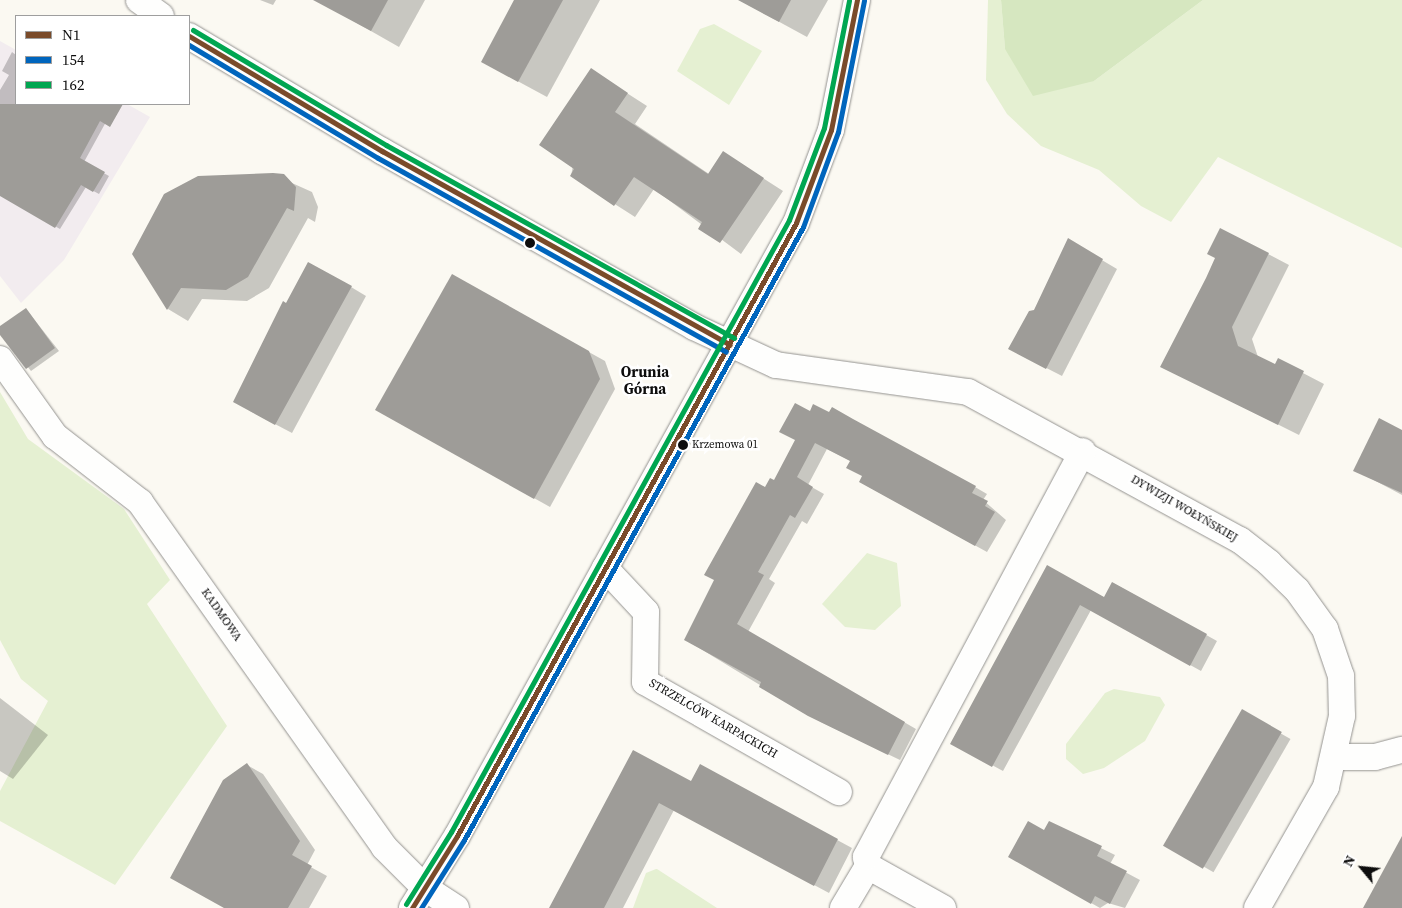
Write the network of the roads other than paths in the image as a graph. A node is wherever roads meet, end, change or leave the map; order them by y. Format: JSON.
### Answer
{"nodes":[{"id":1,"x":139,"y":0,"type":"edge"},
{"id":2,"x":857,"y":0,"type":"edge"},
{"id":3,"x":160,"y":15,"type":"edge"},
{"id":4,"x":190,"y":37,"type":"edge"},
{"id":5,"x":730,"y":344,"type":"junction"},
{"id":6,"x":0,"y":359,"type":"edge"},
{"id":7,"x":1083,"y":451,"type":"junction"},
{"id":8,"x":605,"y":568,"type":"junction"},
{"id":9,"x":1402,"y":750,"type":"edge"},
{"id":10,"x":1336,"y":757,"type":"junction"},
{"id":11,"x":839,"y":792,"type":"dead end"},
{"id":12,"x":868,"y":866,"type":"junction"},
{"id":13,"x":419,"y":898,"type":"edge"},
{"id":14,"x":456,"y":908,"type":"edge"},
{"id":15,"x":843,"y":908,"type":"edge"},
{"id":16,"x":943,"y":908,"type":"edge"},
{"id":17,"x":1258,"y":908,"type":"edge"}],
"edges":[{"from":1,"to":3,"type":"street"},
{"from":2,"to":5,"type":"street"},
{"from":4,"to":5,"type":"street","name":"DYWIZJI WOŁYŃSKIEJ"},
{"from":5,"to":7,"type":"street","name":"DYWIZJI WOŁYŃSKIEJ"},
{"from":5,"to":8,"type":"street"},
{"from":6,"to":13,"type":"street","name":"KADMOWA"},
{"from":7,"to":10,"type":"street","name":"DYWIZJI WOŁYŃSKIEJ"},
{"from":7,"to":12,"type":"street"},
{"from":8,"to":11,"type":"street","name":"STRZELCÓW KARPACKICH"},
{"from":8,"to":13,"type":"street"},
{"from":9,"to":10,"type":"street"},
{"from":10,"to":17,"type":"street","name":"DYWIZJI WOŁYŃSKIEJ"},
{"from":12,"to":15,"type":"street"},
{"from":12,"to":16,"type":"street"},
{"from":13,"to":14,"type":"street","name":"KADMOWA"}]}
